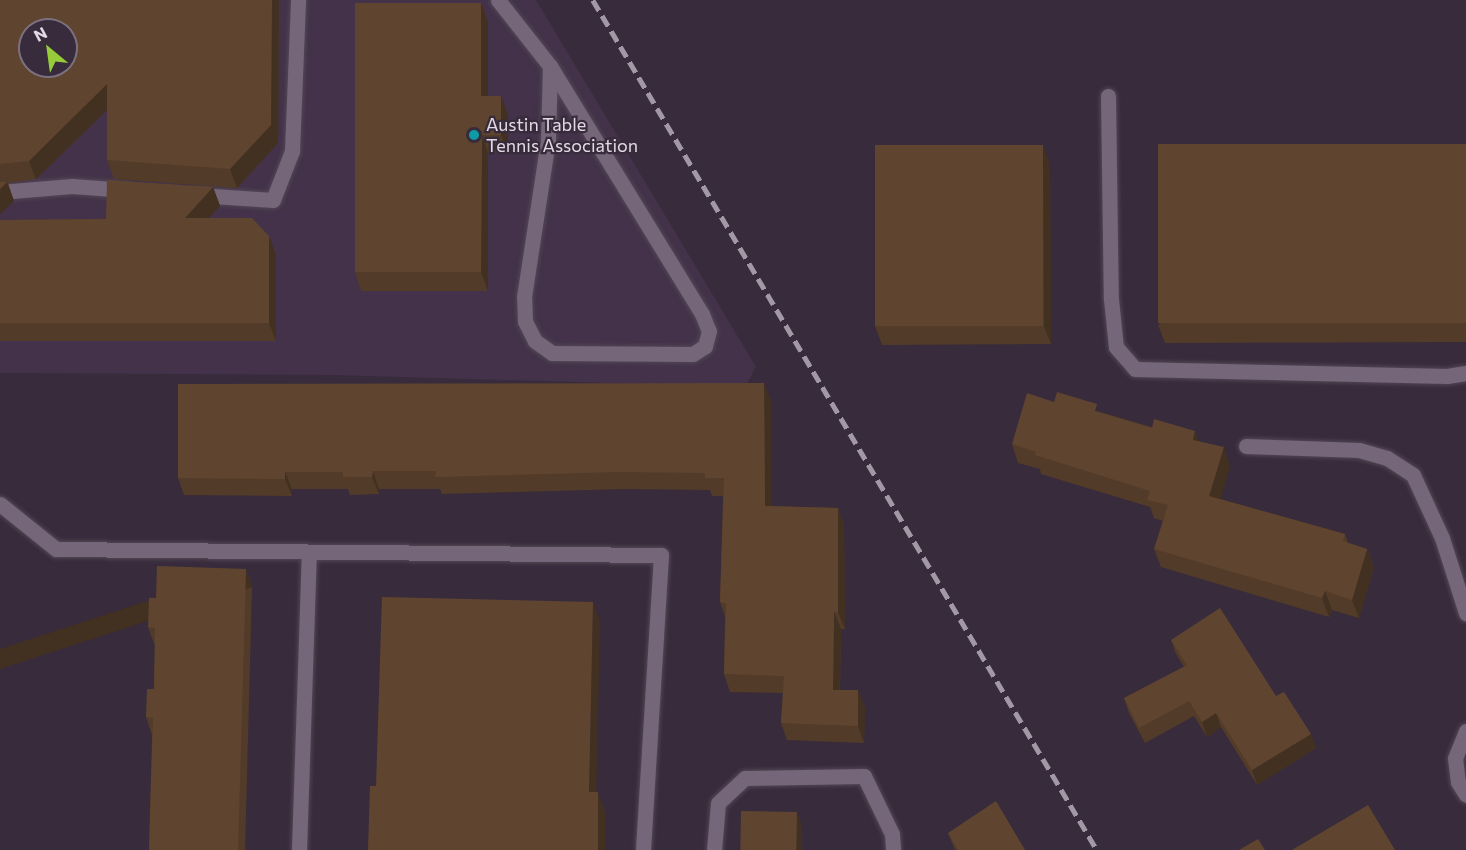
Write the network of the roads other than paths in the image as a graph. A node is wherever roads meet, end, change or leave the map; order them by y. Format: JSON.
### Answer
{"nodes":[{"id":1,"x":298,"y":0,"type":"edge"},
{"id":2,"x":498,"y":0,"type":"edge"},
{"id":3,"x":550,"y":66,"type":"junction"},
{"id":4,"x":1108,"y":96,"type":"dead end"},
{"id":5,"x":143,"y":191,"type":"edge"},
{"id":6,"x":0,"y":192,"type":"edge"},
{"id":7,"x":178,"y":193,"type":"edge"},
{"id":8,"x":1466,"y":373,"type":"edge"},
{"id":9,"x":1246,"y":446,"type":"dead end"},
{"id":10,"x":0,"y":504,"type":"edge"},
{"id":11,"x":309,"y":552,"type":"junction"},
{"id":12,"x":1466,"y":613,"type":"edge"},
{"id":13,"x":1466,"y":731,"type":"edge"},
{"id":14,"x":1466,"y":795,"type":"edge"},
{"id":15,"x":299,"y":850,"type":"edge"},
{"id":16,"x":643,"y":850,"type":"edge"},
{"id":17,"x":714,"y":850,"type":"edge"},
{"id":18,"x":893,"y":850,"type":"edge"}],
"edges":[{"from":1,"to":7,"type":"street"},
{"from":2,"to":3,"type":"street"},
{"from":3,"to":3,"type":"street"},
{"from":4,"to":8,"type":"street"},
{"from":5,"to":6,"type":"street"},
{"from":9,"to":12,"type":"street"},
{"from":10,"to":11,"type":"street"},
{"from":11,"to":15,"type":"street"},
{"from":11,"to":16,"type":"street"},
{"from":13,"to":14,"type":"street"},
{"from":17,"to":18,"type":"street"}]}
